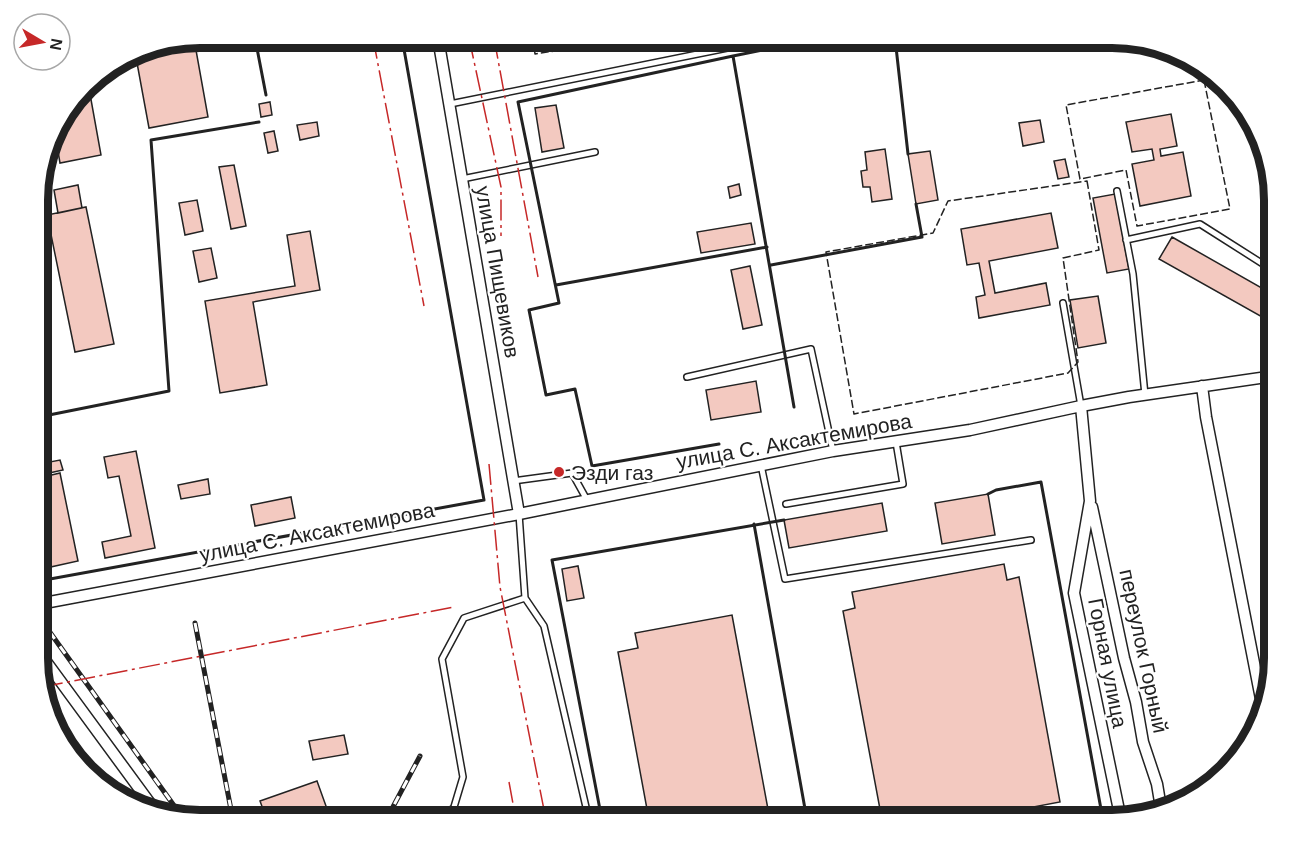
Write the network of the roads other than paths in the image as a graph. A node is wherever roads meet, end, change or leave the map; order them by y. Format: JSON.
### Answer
{"nodes":[{"id":1,"x":440,"y":48,"type":"edge"},
{"id":2,"x":727,"y":48,"type":"edge"},
{"id":3,"x":450,"y":104,"type":"junction"},
{"id":4,"x":596,"y":152,"type":"dead end"},
{"id":5,"x":462,"y":179,"type":"junction"},
{"id":6,"x":1117,"y":191,"type":"dead end"},
{"id":7,"x":1126,"y":240,"type":"junction"},
{"id":8,"x":1264,"y":265,"type":"edge"},
{"id":9,"x":1063,"y":303,"type":"dead end"},
{"id":10,"x":687,"y":377,"type":"dead end"},
{"id":11,"x":1264,"y":377,"type":"edge"},
{"id":12,"x":1202,"y":386,"type":"junction"},
{"id":13,"x":1145,"y":395,"type":"junction"},
{"id":14,"x":1081,"y":406,"type":"junction"},
{"id":15,"x":896,"y":442,"type":"junction"},
{"id":16,"x":833,"y":451,"type":"junction"},
{"id":17,"x":761,"y":465,"type":"junction"},
{"id":18,"x":513,"y":481,"type":"junction"},
{"id":19,"x":587,"y":500,"type":"junction"},
{"id":20,"x":1090,"y":501,"type":"junction"},
{"id":21,"x":786,"y":504,"type":"dead end"},
{"id":22,"x":519,"y":514,"type":"junction"},
{"id":23,"x":1031,"y":540,"type":"dead end"},
{"id":24,"x":525,"y":598,"type":"junction"},
{"id":25,"x":48,"y":602,"type":"edge"},
{"id":26,"x":48,"y":665,"type":"edge"},
{"id":27,"x":1260,"y":692,"type":"edge"},
{"id":28,"x":148,"y":800,"type":"edge"},
{"id":29,"x":1160,"y":802,"type":"edge"},
{"id":30,"x":451,"y":810,"type":"edge"},
{"id":31,"x":587,"y":810,"type":"edge"},
{"id":32,"x":1118,"y":810,"type":"edge"}],
"edges":[{"from":1,"to":3,"type":"street","name":"улица Пищевиков"},
{"from":2,"to":3,"type":"lane"},
{"from":3,"to":5,"type":"street","name":"улица Пищевиков"},
{"from":4,"to":5,"type":"lane"},
{"from":5,"to":18,"type":"street","name":"улица Пищевиков"},
{"from":6,"to":7,"type":"lane"},
{"from":7,"to":8,"type":"lane"},
{"from":7,"to":13,"type":"lane"},
{"from":9,"to":14,"type":"lane"},
{"from":10,"to":16,"type":"lane"},
{"from":11,"to":12,"type":"street","name":"улица С. Аксактемирова"},
{"from":12,"to":13,"type":"street","name":"улица С. Аксактемирова"},
{"from":12,"to":27,"type":"street"},
{"from":13,"to":14,"type":"street","name":"улица С. Аксактемирова"},
{"from":14,"to":15,"type":"street","name":"улица С. Аксактемирова"},
{"from":14,"to":20,"type":"street","name":"Горная улица"},
{"from":15,"to":16,"type":"street","name":"улица С. Аксактемирова"},
{"from":15,"to":21,"type":"lane"},
{"from":16,"to":17,"type":"street","name":"улица С. Аксактемирова"},
{"from":17,"to":19,"type":"street","name":"улица С. Аксактемирова"},
{"from":17,"to":23,"type":"lane"},
{"from":18,"to":19,"type":"lane"},
{"from":18,"to":22,"type":"street","name":"улица Пищевиков"},
{"from":19,"to":22,"type":"street","name":"улица С. Аксактемирова"},
{"from":20,"to":29,"type":"street","name":"переулок Горный"},
{"from":20,"to":32,"type":"street","name":"Горная улица"},
{"from":22,"to":24,"type":"lane"},
{"from":22,"to":25,"type":"street","name":"улица С. Аксактемирова"},
{"from":24,"to":30,"type":"lane"},
{"from":24,"to":31,"type":"lane"},
{"from":26,"to":28,"type":"street"}]}
